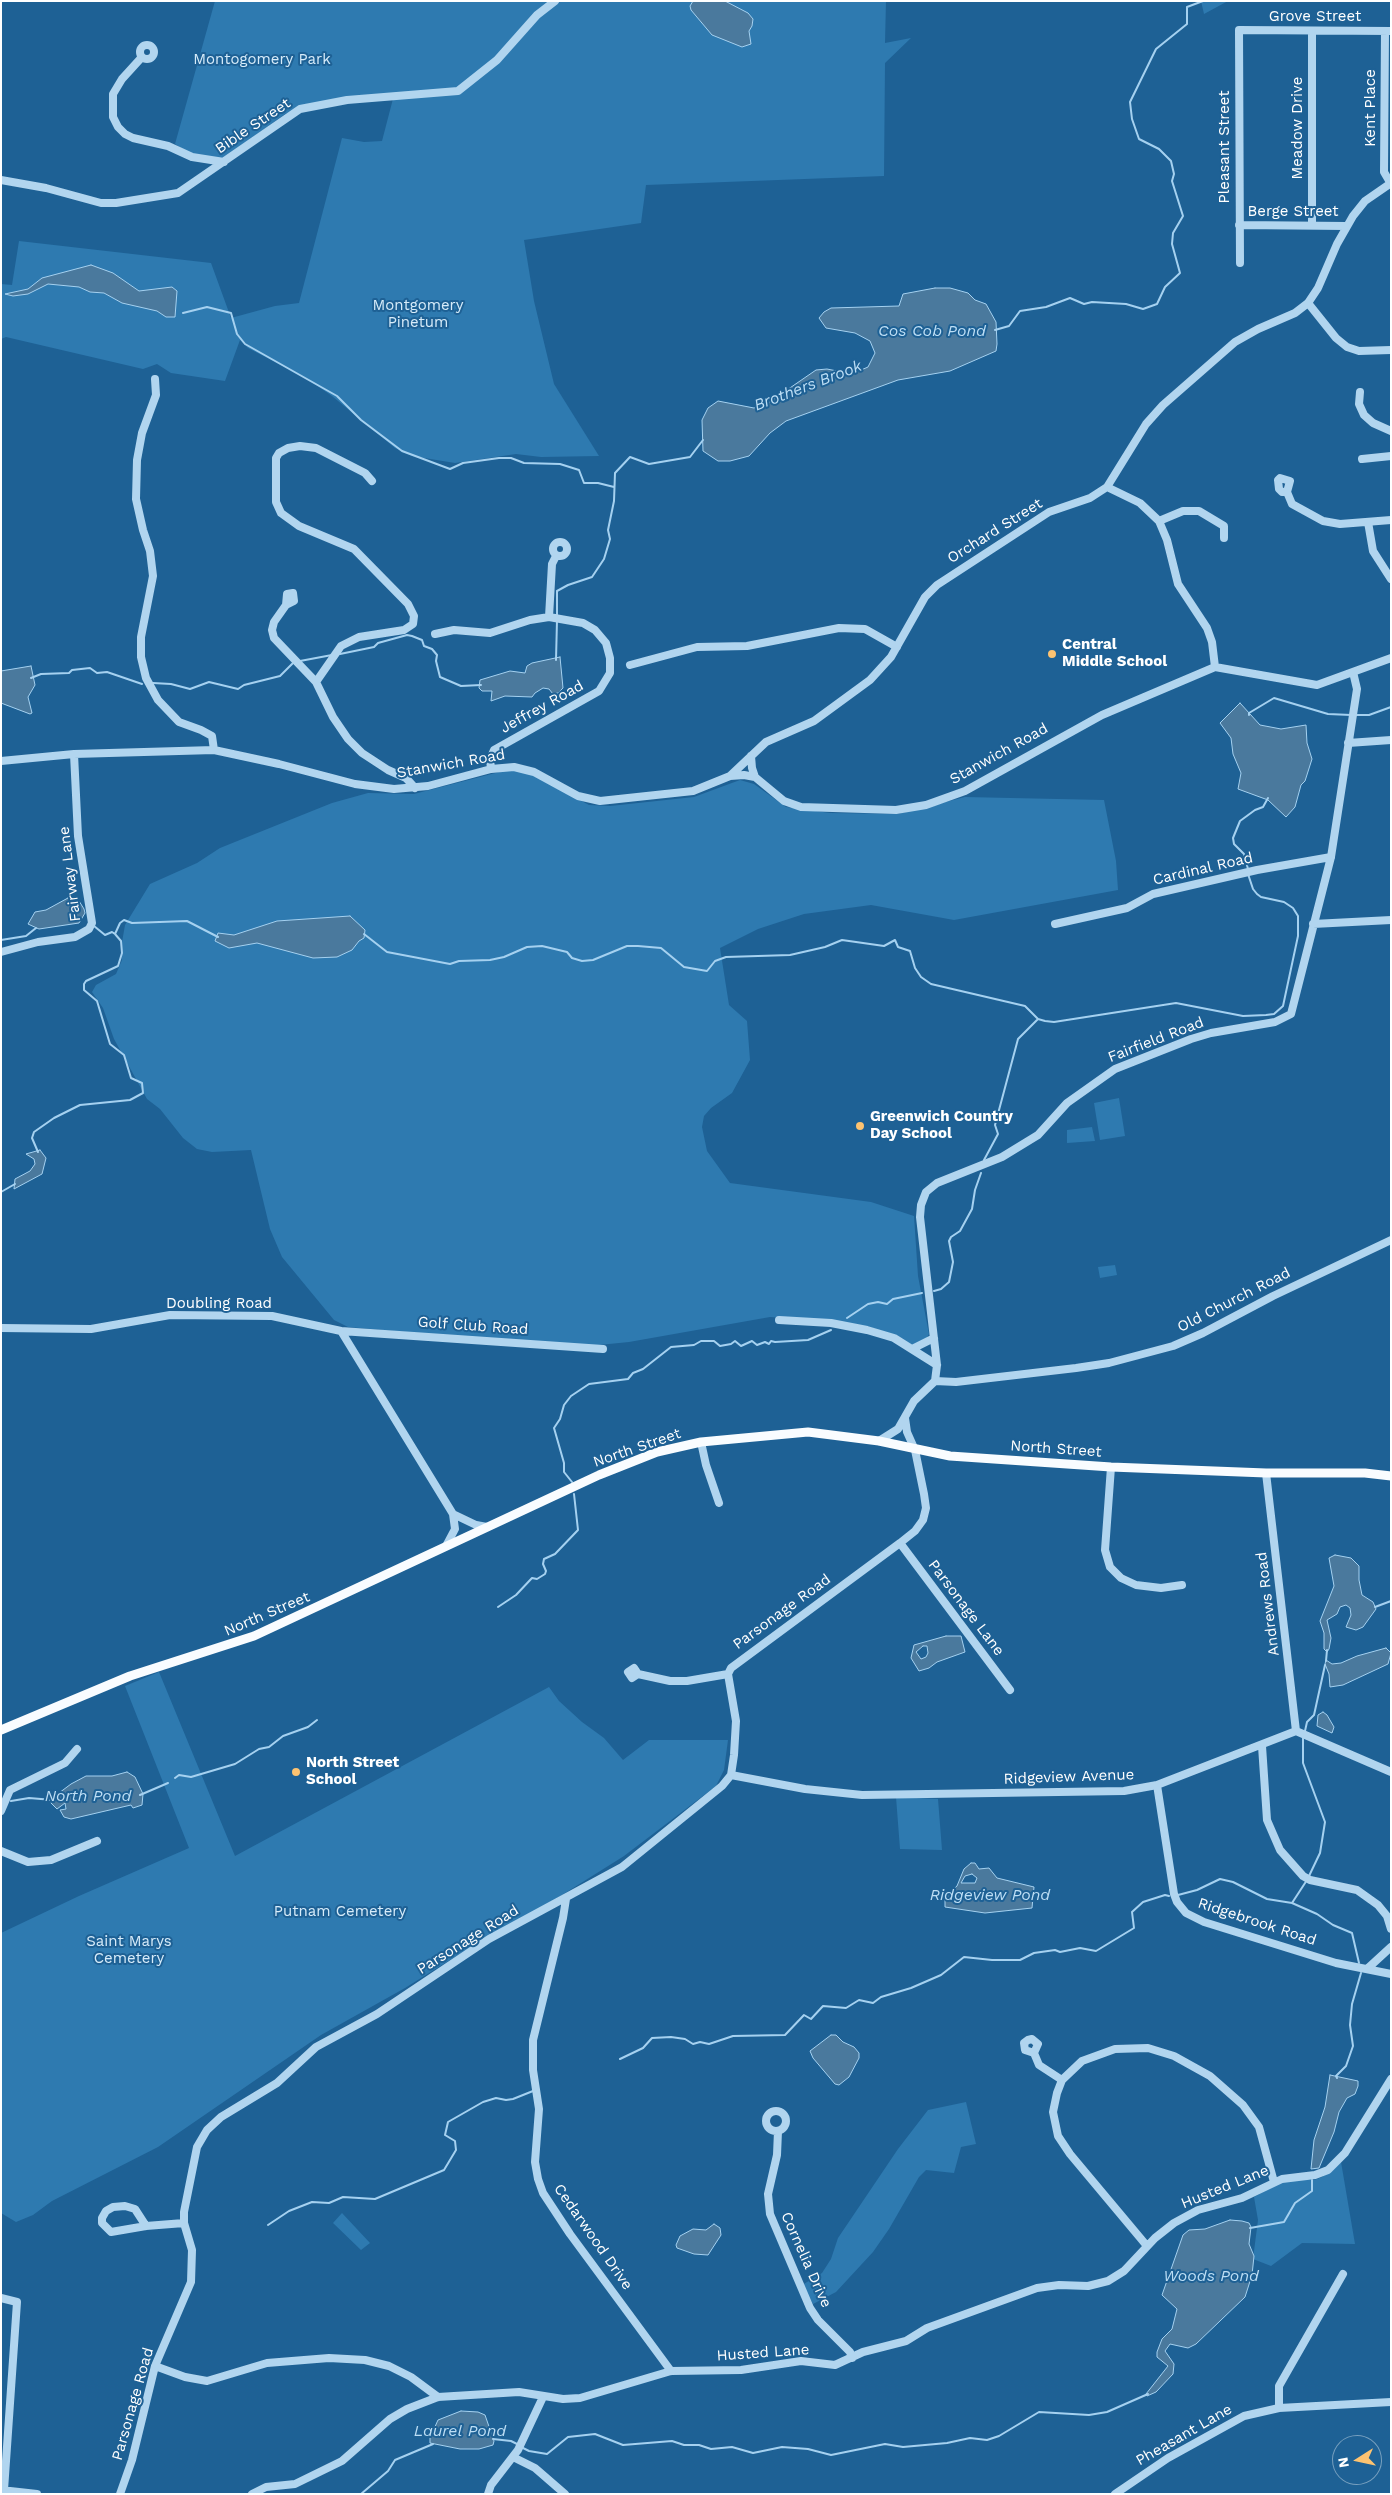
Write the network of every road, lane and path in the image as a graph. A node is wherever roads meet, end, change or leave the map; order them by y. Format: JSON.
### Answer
{"nodes":[{"id":1,"x":555,"y":1,"type":"edge"},
{"id":2,"x":1238,"y":30,"type":"joint"},
{"id":3,"x":1312,"y":30,"type":"junction"},
{"id":4,"x":1388,"y":31,"type":"edge"},
{"id":5,"x":142,"y":57,"type":"dead end"},
{"id":6,"x":224,"y":162,"type":"junction"},
{"id":7,"x":1,"y":180,"type":"edge"},
{"id":8,"x":1390,"y":184,"type":"edge"},
{"id":9,"x":1239,"y":225,"type":"junction"},
{"id":10,"x":1312,"y":225,"type":"junction"},
{"id":11,"x":1346,"y":226,"type":"junction"},
{"id":12,"x":1240,"y":263,"type":"dead end"},
{"id":13,"x":1308,"y":303,"type":"junction"},
{"id":14,"x":1391,"y":350,"type":"edge"},
{"id":15,"x":155,"y":379,"type":"dead end"},
{"id":16,"x":1360,"y":392,"type":"dead end"},
{"id":17,"x":1391,"y":431,"type":"edge"},
{"id":18,"x":1391,"y":456,"type":"edge"},
{"id":19,"x":1362,"y":460,"type":"dead end"},
{"id":20,"x":372,"y":481,"type":"dead end"},
{"id":21,"x":1107,"y":487,"type":"junction"},
{"id":22,"x":1287,"y":492,"type":"dead end"},
{"id":23,"x":1391,"y":520,"type":"edge"},
{"id":24,"x":1159,"y":521,"type":"junction"},
{"id":25,"x":1368,"y":522,"type":"junction"},
{"id":26,"x":1224,"y":538,"type":"dead end"},
{"id":27,"x":556,"y":556,"type":"dead end"},
{"id":28,"x":1391,"y":579,"type":"edge"},
{"id":29,"x":286,"y":605,"type":"dead end"},
{"id":30,"x":550,"y":617,"type":"junction"},
{"id":31,"x":434,"y":634,"type":"dead end"},
{"id":32,"x":897,"y":647,"type":"junction"},
{"id":33,"x":1391,"y":658,"type":"edge"},
{"id":34,"x":630,"y":665,"type":"dead end"},
{"id":35,"x":1215,"y":667,"type":"junction"},
{"id":36,"x":1353,"y":672,"type":"junction"},
{"id":37,"x":316,"y":682,"type":"junction"},
{"id":38,"x":1391,"y":740,"type":"edge"},
{"id":39,"x":1348,"y":743,"type":"junction"},
{"id":40,"x":214,"y":750,"type":"junction"},
{"id":41,"x":74,"y":754,"type":"junction"},
{"id":42,"x":751,"y":756,"type":"junction"},
{"id":43,"x":1,"y":761,"type":"edge"},
{"id":44,"x":491,"y":769,"type":"junction"},
{"id":45,"x":730,"y":776,"type":"junction"},
{"id":46,"x":755,"y":777,"type":"junction"},
{"id":47,"x":415,"y":788,"type":"junction"},
{"id":48,"x":1331,"y":857,"type":"junction"},
{"id":49,"x":1391,"y":920,"type":"edge"},
{"id":50,"x":1055,"y":924,"type":"dead end"},
{"id":51,"x":1313,"y":924,"type":"junction"},
{"id":52,"x":1,"y":952,"type":"edge"},
{"id":53,"x":1391,"y":1240,"type":"edge"},
{"id":54,"x":780,"y":1320,"type":"dead end"},
{"id":55,"x":1,"y":1328,"type":"edge"},
{"id":56,"x":341,"y":1331,"type":"junction"},
{"id":57,"x":934,"y":1338,"type":"junction"},
{"id":58,"x":914,"y":1348,"type":"junction"},
{"id":59,"x":603,"y":1349,"type":"dead end"},
{"id":60,"x":937,"y":1364,"type":"junction"},
{"id":61,"x":935,"y":1381,"type":"junction"},
{"id":62,"x":905,"y":1418,"type":"junction"},
{"id":63,"x":879,"y":1441,"type":"junction"},
{"id":64,"x":702,"y":1442,"type":"junction"},
{"id":65,"x":915,"y":1450,"type":"junction"},
{"id":66,"x":1111,"y":1467,"type":"junction"},
{"id":67,"x":1266,"y":1473,"type":"junction"},
{"id":68,"x":1391,"y":1476,"type":"edge"},
{"id":69,"x":719,"y":1503,"type":"dead end"},
{"id":70,"x":453,"y":1514,"type":"junction"},
{"id":71,"x":487,"y":1527,"type":"junction"},
{"id":72,"x":900,"y":1543,"type":"junction"},
{"id":73,"x":446,"y":1546,"type":"junction"},
{"id":74,"x":1182,"y":1585,"type":"dead end"},
{"id":75,"x":638,"y":1674,"type":"dead end"},
{"id":76,"x":728,"y":1674,"type":"junction"},
{"id":77,"x":1010,"y":1690,"type":"dead end"},
{"id":78,"x":1,"y":1730,"type":"edge"},
{"id":79,"x":1301,"y":1733,"type":"junction"},
{"id":80,"x":1262,"y":1746,"type":"junction"},
{"id":81,"x":77,"y":1750,"type":"dead end"},
{"id":82,"x":1391,"y":1772,"type":"edge"},
{"id":83,"x":731,"y":1775,"type":"junction"},
{"id":84,"x":1157,"y":1785,"type":"junction"},
{"id":85,"x":1,"y":1811,"type":"edge"},
{"id":86,"x":97,"y":1841,"type":"dead end"},
{"id":87,"x":1,"y":1851,"type":"edge"},
{"id":88,"x":566,"y":1899,"type":"junction"},
{"id":89,"x":1391,"y":1929,"type":"edge"},
{"id":90,"x":1391,"y":1947,"type":"edge"},
{"id":91,"x":1368,"y":1969,"type":"junction"},
{"id":92,"x":1391,"y":1974,"type":"edge"},
{"id":93,"x":1034,"y":2053,"type":"dead end"},
{"id":94,"x":1391,"y":2078,"type":"edge"},
{"id":95,"x":1062,"y":2080,"type":"junction"},
{"id":96,"x":778,"y":2131,"type":"dead end"},
{"id":97,"x":1274,"y":2182,"type":"junction"},
{"id":98,"x":184,"y":2223,"type":"junction"},
{"id":99,"x":146,"y":2226,"type":"junction"},
{"id":100,"x":1147,"y":2246,"type":"junction"},
{"id":101,"x":1343,"y":2274,"type":"dead end"},
{"id":102,"x":1,"y":2298,"type":"edge"},
{"id":103,"x":852,"y":2358,"type":"junction"},
{"id":104,"x":155,"y":2366,"type":"junction"},
{"id":105,"x":671,"y":2371,"type":"junction"},
{"id":106,"x":438,"y":2397,"type":"junction"},
{"id":107,"x":544,"y":2397,"type":"junction"},
{"id":108,"x":1391,"y":2402,"type":"edge"},
{"id":109,"x":1279,"y":2408,"type":"junction"},
{"id":110,"x":513,"y":2457,"type":"junction"},
{"id":111,"x":3,"y":2490,"type":"edge"},
{"id":112,"x":37,"y":2494,"type":"edge"},
{"id":113,"x":120,"y":2494,"type":"edge"},
{"id":114,"x":252,"y":2494,"type":"edge"},
{"id":115,"x":488,"y":2494,"type":"edge"},
{"id":116,"x":565,"y":2494,"type":"edge"},
{"id":117,"x":1115,"y":2494,"type":"edge"}],
"edges":[{"from":1,"to":6,"type":"street","name":"Bible Street"},
{"from":2,"to":3,"type":"street","name":"Grove Street"},
{"from":2,"to":9,"type":"street","name":"Pleasant Street"},
{"from":3,"to":4,"type":"street","name":"Grove Street"},
{"from":3,"to":10,"type":"street","name":"Meadow Drive"},
{"from":4,"to":8,"type":"street","name":"Kent Place"},
{"from":5,"to":6,"type":"street"},
{"from":6,"to":7,"type":"street","name":"Bible Street"},
{"from":8,"to":11,"type":"street","name":"Orchard Street"},
{"from":9,"to":10,"type":"street","name":"Berge Street"},
{"from":9,"to":12,"type":"street","name":"Pleasant Street"},
{"from":10,"to":11,"type":"street","name":"Berge Street"},
{"from":11,"to":13,"type":"street","name":"Orchard Street"},
{"from":13,"to":14,"type":"street"},
{"from":13,"to":21,"type":"street","name":"Orchard Street"},
{"from":15,"to":40,"type":"street"},
{"from":16,"to":17,"type":"street"},
{"from":18,"to":19,"type":"street"},
{"from":20,"to":37,"type":"street"},
{"from":21,"to":24,"type":"street"},
{"from":21,"to":32,"type":"street","name":"Orchard Street"},
{"from":22,"to":25,"type":"street"},
{"from":23,"to":25,"type":"street"},
{"from":24,"to":26,"type":"street"},
{"from":24,"to":35,"type":"street"},
{"from":25,"to":28,"type":"street"},
{"from":27,"to":30,"type":"street"},
{"from":29,"to":37,"type":"street"},
{"from":30,"to":31,"type":"street","name":"Jeffrey Road"},
{"from":30,"to":44,"type":"street","name":"Jeffrey Road"},
{"from":32,"to":34,"type":"street"},
{"from":32,"to":42,"type":"street","name":"Orchard Street"},
{"from":33,"to":36,"type":"street"},
{"from":35,"to":36,"type":"street"},
{"from":35,"to":46,"type":"street","name":"Stanwich Road"},
{"from":36,"to":39,"type":"street","name":"Fairfield Road"},
{"from":37,"to":47,"type":"street"},
{"from":38,"to":39,"type":"street"},
{"from":39,"to":48,"type":"street","name":"Fairfield Road"},
{"from":40,"to":41,"type":"street","name":"Stanwich Road"},
{"from":40,"to":47,"type":"street","name":"Stanwich Road"},
{"from":41,"to":43,"type":"street","name":"Stanwich Road"},
{"from":41,"to":52,"type":"street","name":"Fairway Lane"},
{"from":42,"to":45,"type":"street","name":"Orchard Street"},
{"from":42,"to":46,"type":"street"},
{"from":44,"to":45,"type":"street","name":"Stanwich Road"},
{"from":44,"to":47,"type":"street","name":"Stanwich Road"},
{"from":45,"to":46,"type":"street","name":"Stanwich Road"},
{"from":48,"to":50,"type":"street","name":"Cardinal Road"},
{"from":48,"to":51,"type":"street","name":"Fairfield Road"},
{"from":49,"to":51,"type":"street"},
{"from":51,"to":57,"type":"street","name":"Fairfield Road"},
{"from":53,"to":61,"type":"street","name":"Old Church Road"},
{"from":54,"to":58,"type":"street"},
{"from":55,"to":56,"type":"street","name":"Doubling Road"},
{"from":56,"to":59,"type":"street","name":"Golf Club Road"},
{"from":56,"to":70,"type":"street"},
{"from":57,"to":58,"type":"street"},
{"from":57,"to":60,"type":"street","name":"Fairfield Road"},
{"from":58,"to":60,"type":"street"},
{"from":60,"to":61,"type":"street","name":"Fairfield Road"},
{"from":61,"to":62,"type":"street"},
{"from":62,"to":63,"type":"street"},
{"from":62,"to":65,"type":"street"},
{"from":63,"to":64,"type":"main road","name":"North Street"},
{"from":63,"to":65,"type":"main road","name":"North Street"},
{"from":64,"to":69,"type":"street"},
{"from":64,"to":71,"type":"main road","name":"North Street"},
{"from":65,"to":66,"type":"main road","name":"North Street"},
{"from":65,"to":72,"type":"street","name":"Parsonage Road"},
{"from":66,"to":67,"type":"main road","name":"North Street"},
{"from":66,"to":74,"type":"street"},
{"from":67,"to":68,"type":"main road","name":"North Street"},
{"from":67,"to":79,"type":"street","name":"Andrews Road"},
{"from":70,"to":71,"type":"street"},
{"from":70,"to":73,"type":"street"},
{"from":71,"to":73,"type":"main road","name":"North Street"},
{"from":72,"to":76,"type":"street","name":"Parsonage Road"},
{"from":72,"to":77,"type":"street","name":"Parsonage Lane"},
{"from":73,"to":78,"type":"main road","name":"North Street"},
{"from":75,"to":76,"type":"street"},
{"from":76,"to":83,"type":"street"},
{"from":79,"to":80,"type":"street","name":"Ridgeview Avenue"},
{"from":79,"to":82,"type":"street"},
{"from":80,"to":84,"type":"street","name":"Ridgeview Avenue"},
{"from":80,"to":89,"type":"street"},
{"from":81,"to":85,"type":"street"},
{"from":83,"to":84,"type":"street","name":"Ridgeview Avenue"},
{"from":83,"to":88,"type":"street","name":"Parsonage Road"},
{"from":84,"to":91,"type":"street","name":"Ridgebrook Road"},
{"from":86,"to":87,"type":"street"},
{"from":88,"to":98,"type":"street","name":"Parsonage Road"},
{"from":88,"to":105,"type":"street","name":"Cedarwood Drive"},
{"from":90,"to":91,"type":"street"},
{"from":91,"to":92,"type":"street","name":"Ridgebrook Road"},
{"from":93,"to":95,"type":"street"},
{"from":94,"to":97,"type":"street","name":"Husted Lane"},
{"from":95,"to":97,"type":"street"},
{"from":95,"to":100,"type":"street"},
{"from":96,"to":103,"type":"street","name":"Cornelia Drive"},
{"from":97,"to":100,"type":"street","name":"Husted Lane"},
{"from":98,"to":99,"type":"street"},
{"from":98,"to":104,"type":"street","name":"Parsonage Road"},
{"from":99,"to":99,"type":"street"},
{"from":100,"to":103,"type":"street","name":"Husted Lane"},
{"from":101,"to":109,"type":"street"},
{"from":102,"to":111,"type":"street"},
{"from":103,"to":105,"type":"street","name":"Husted Lane"},
{"from":104,"to":106,"type":"street"},
{"from":104,"to":113,"type":"street","name":"Parsonage Road"},
{"from":105,"to":107,"type":"street","name":"Husted Lane"},
{"from":106,"to":107,"type":"street","name":"Husted Lane"},
{"from":106,"to":114,"type":"street","name":"Husted Lane"},
{"from":107,"to":110,"type":"street"},
{"from":108,"to":109,"type":"street","name":"Pheasant Lane"},
{"from":109,"to":117,"type":"street","name":"Pheasant Lane"},
{"from":110,"to":115,"type":"street"},
{"from":110,"to":116,"type":"street"},
{"from":111,"to":112,"type":"street"}]}
